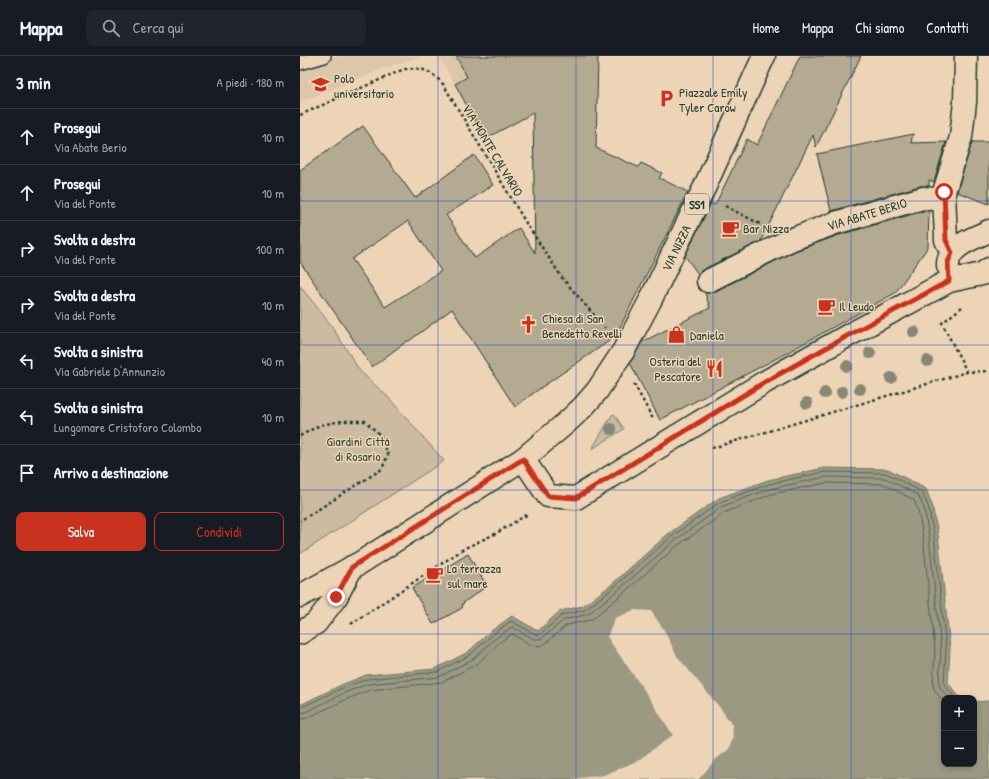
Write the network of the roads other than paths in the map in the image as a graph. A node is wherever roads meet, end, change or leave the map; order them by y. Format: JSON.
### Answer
{"nodes":[{"id":1,"x":324,"y":56,"type":"edge"},
{"id":2,"x":764,"y":56,"type":"edge"},
{"id":3,"x":966,"y":56,"type":"edge"},
{"id":4,"x":300,"y":63,"type":"edge"},
{"id":5,"x":944,"y":200,"type":"junction"},
{"id":6,"x":989,"y":231,"type":"edge"},
{"id":7,"x":952,"y":253,"type":"junction"},
{"id":8,"x":986,"y":271,"type":"edge"},
{"id":9,"x":708,"y":281,"type":"dead end"},
{"id":10,"x":949,"y":281,"type":"junction"},
{"id":11,"x":523,"y":459,"type":"junction"},
{"id":12,"x":352,"y":567,"type":"junction"},
{"id":13,"x":300,"y":596,"type":"edge"},
{"id":14,"x":300,"y":634,"type":"edge"}],
"edges":[{"from":1,"to":4,"type":"lane"},
{"from":2,"to":11,"type":"street","name":"VIA NIZZA","number":"SS1"},
{"from":3,"to":5,"type":"street"},
{"from":5,"to":7,"type":"street"},
{"from":5,"to":9,"type":"street","name":"VIA ABATE BERIO"},
{"from":6,"to":7,"type":"street"},
{"from":7,"to":10,"type":"street"},
{"from":8,"to":10,"type":"street"},
{"from":10,"to":11,"type":"street"},
{"from":11,"to":12,"type":"street","number":"SS1"},
{"from":12,"to":13,"type":"street","number":"SS1"},
{"from":12,"to":14,"type":"street"}]}
